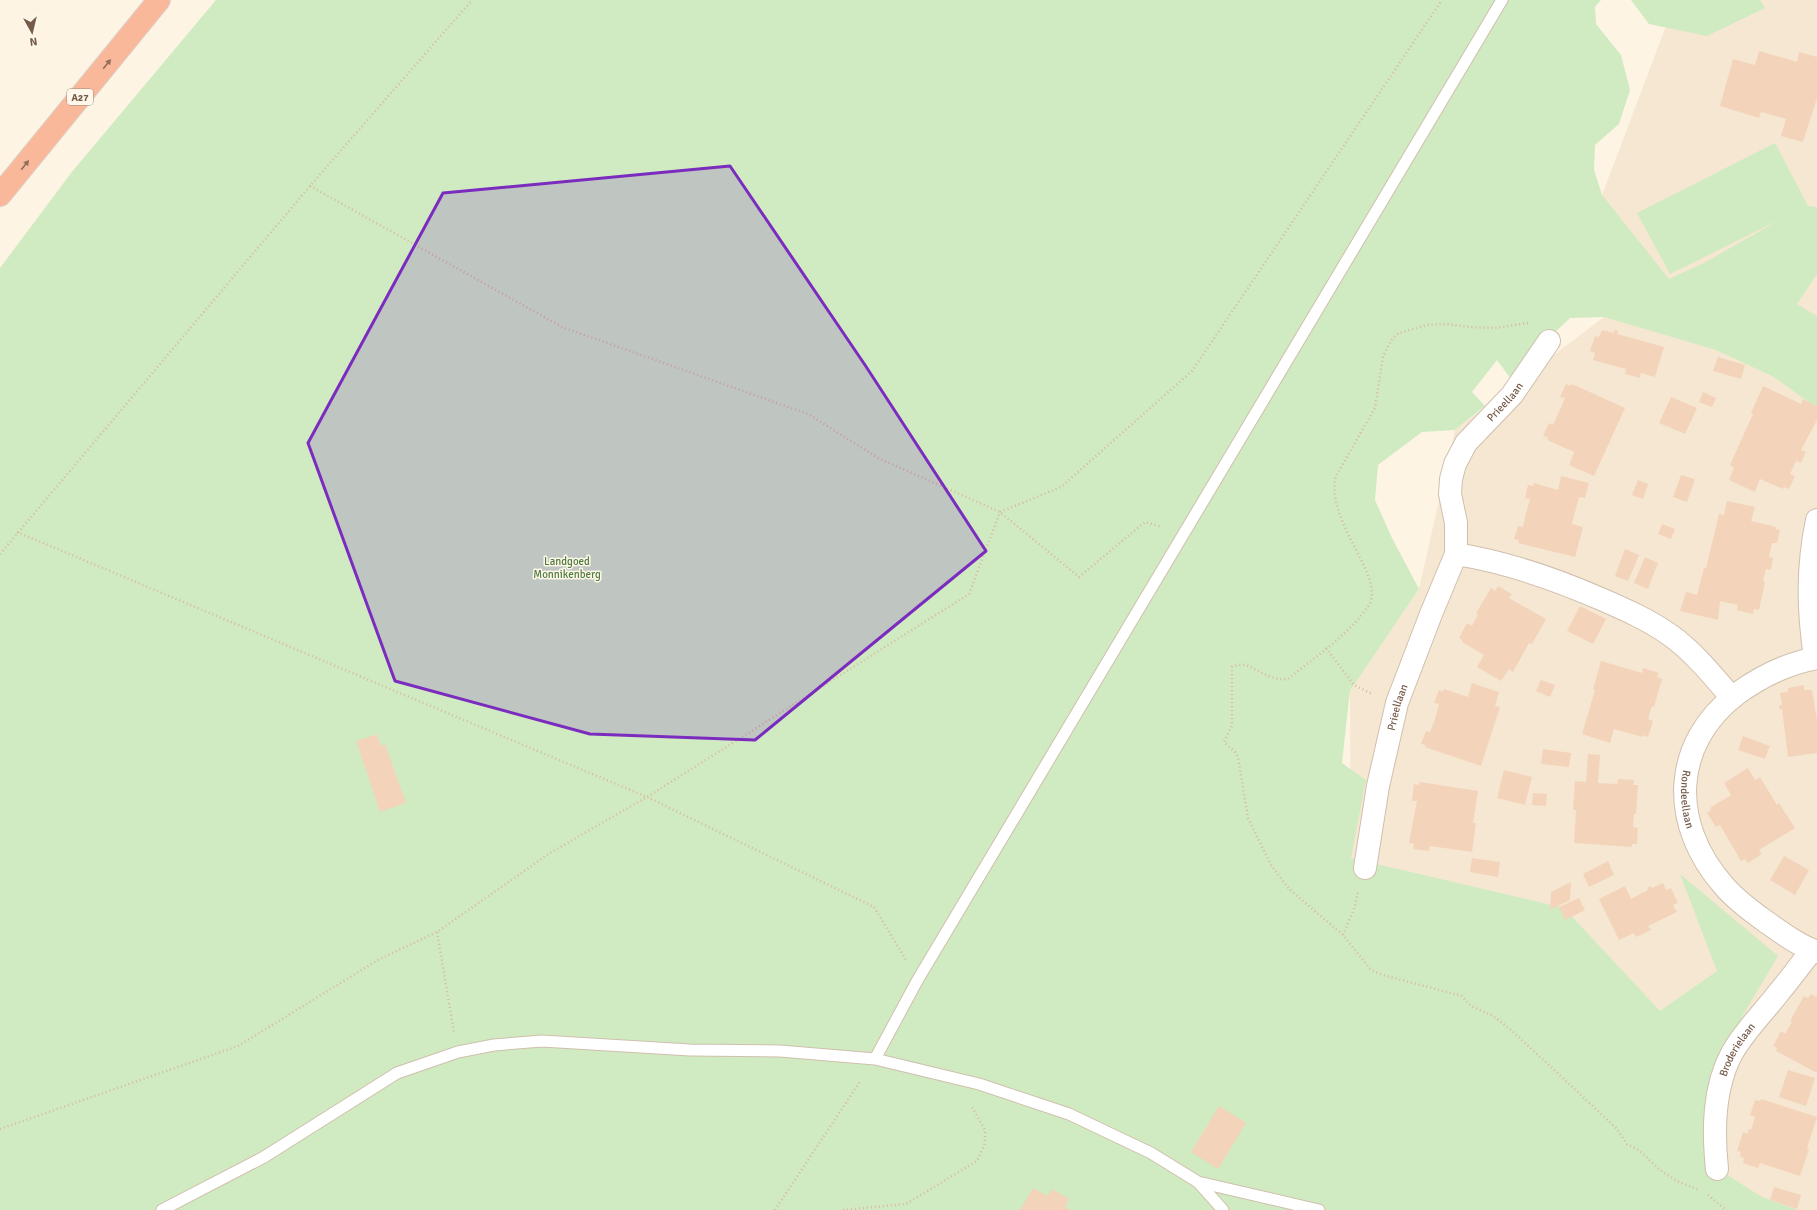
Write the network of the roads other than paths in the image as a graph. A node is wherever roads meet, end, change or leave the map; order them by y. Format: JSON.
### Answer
{"nodes":[{"id":1,"x":159,"y":0,"type":"edge"},
{"id":2,"x":1502,"y":0,"type":"edge"},
{"id":3,"x":0,"y":195,"type":"edge"},
{"id":4,"x":1549,"y":341,"type":"dead end"},
{"id":5,"x":1817,"y":520,"type":"edge"},
{"id":6,"x":1456,"y":554,"type":"junction"},
{"id":7,"x":1816,"y":658,"type":"edge"},
{"id":8,"x":1732,"y":698,"type":"junction"},
{"id":9,"x":1365,"y":868,"type":"road end"},
{"id":10,"x":1814,"y":951,"type":"edge"},
{"id":11,"x":875,"y":1059,"type":"junction"},
{"id":12,"x":1717,"y":1169,"type":"dead end"},
{"id":13,"x":1198,"y":1182,"type":"junction"},
{"id":14,"x":162,"y":1210,"type":"edge"},
{"id":15,"x":1223,"y":1210,"type":"edge"},
{"id":16,"x":1319,"y":1210,"type":"edge"}],
"edges":[{"from":3,"to":1,"type":"highway","number":"A27","one_way":true},
{"from":2,"to":11,"type":"lane"},
{"from":4,"to":6,"type":"street","name":"Prieellaan"},
{"from":5,"to":7,"type":"street"},
{"from":6,"to":8,"type":"street"},
{"from":6,"to":9,"type":"street","name":"Prieellaan"},
{"from":7,"to":8,"type":"street","name":"Rondeellaan"},
{"from":8,"to":10,"type":"street","name":"Rondeellaan"},
{"from":10,"to":12,"type":"street","name":"Broderielaan"},
{"from":11,"to":13,"type":"lane"},
{"from":11,"to":14,"type":"lane"},
{"from":13,"to":15,"type":"lane"},
{"from":13,"to":16,"type":"lane"}]}
